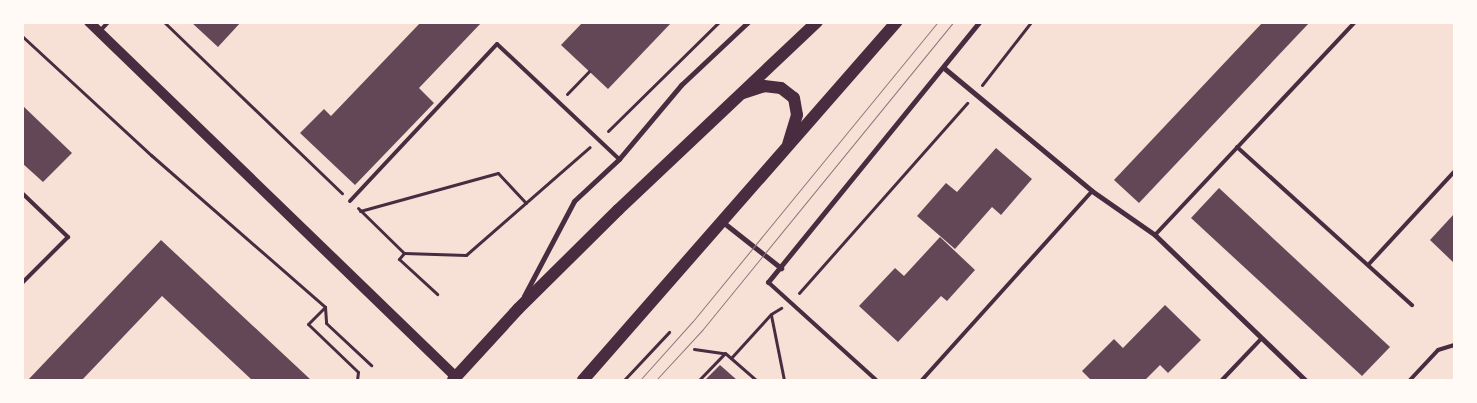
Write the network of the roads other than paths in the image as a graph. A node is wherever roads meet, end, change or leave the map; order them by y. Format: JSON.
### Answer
{"nodes":[{"id":1,"x":89,"y":22,"type":"edge"},
{"id":2,"x":108,"y":22,"type":"edge"},
{"id":3,"x":748,"y":22,"type":"edge"},
{"id":4,"x":817,"y":22,"type":"edge"},
{"id":5,"x":896,"y":22,"type":"edge"},
{"id":6,"x":979,"y":22,"type":"edge"},
{"id":7,"x":1355,"y":22,"type":"edge"},
{"id":8,"x":99,"y":32,"type":"junction"},
{"id":9,"x":944,"y":68,"type":"junction"},
{"id":10,"x":737,"y":96,"type":"junction"},
{"id":11,"x":1238,"y":147,"type":"junction"},
{"id":12,"x":785,"y":153,"type":"junction"},
{"id":13,"x":619,"y":159,"type":"junction"},
{"id":14,"x":1454,"y":172,"type":"edge"},
{"id":15,"x":1092,"y":191,"type":"junction"},
{"id":16,"x":22,"y":193,"type":"edge"},
{"id":17,"x":350,"y":200,"type":"road end"},
{"id":18,"x":724,"y":223,"type":"junction"},
{"id":19,"x":1155,"y":234,"type":"junction"},
{"id":20,"x":1369,"y":264,"type":"junction"},
{"id":21,"x":781,"y":268,"type":"junction"},
{"id":22,"x":768,"y":282,"type":"joint"},
{"id":23,"x":22,"y":283,"type":"edge"},
{"id":24,"x":1412,"y":305,"type":"dead end"},
{"id":25,"x":518,"y":309,"type":"junction"},
{"id":26,"x":1261,"y":339,"type":"junction"},
{"id":27,"x":1454,"y":345,"type":"edge"},
{"id":28,"x":454,"y":379,"type":"edge"},
{"id":29,"x":583,"y":380,"type":"edge"},
{"id":30,"x":876,"y":380,"type":"edge"},
{"id":31,"x":922,"y":380,"type":"edge"},
{"id":32,"x":1222,"y":380,"type":"edge"},
{"id":33,"x":1304,"y":380,"type":"edge"},
{"id":34,"x":1410,"y":380,"type":"edge"}],
"edges":[{"from":1,"to":8,"type":"main road"},
{"from":2,"to":8,"type":"lane"},
{"from":3,"to":13,"type":"street"},
{"from":4,"to":10,"type":"main road"},
{"from":5,"to":12,"type":"main road"},
{"from":6,"to":9,"type":"street"},
{"from":7,"to":11,"type":"lane"},
{"from":8,"to":28,"type":"main road"},
{"from":9,"to":15,"type":"street"},
{"from":9,"to":21,"type":"street"},
{"from":10,"to":12,"type":"main road"},
{"from":10,"to":25,"type":"main road"},
{"from":11,"to":19,"type":"lane"},
{"from":11,"to":20,"type":"lane"},
{"from":12,"to":18,"type":"main road"},
{"from":13,"to":17,"type":"lane"},
{"from":13,"to":25,"type":"street"},
{"from":14,"to":20,"type":"lane"},
{"from":15,"to":19,"type":"street"},
{"from":15,"to":31,"type":"lane"},
{"from":16,"to":23,"type":"lane"},
{"from":18,"to":21,"type":"street"},
{"from":18,"to":29,"type":"main road"},
{"from":19,"to":26,"type":"street"},
{"from":20,"to":24,"type":"lane"},
{"from":21,"to":22,"type":"street"},
{"from":22,"to":30,"type":"lane"},
{"from":25,"to":28,"type":"main road"},
{"from":26,"to":32,"type":"lane"},
{"from":26,"to":33,"type":"street"},
{"from":27,"to":34,"type":"lane"}]}
